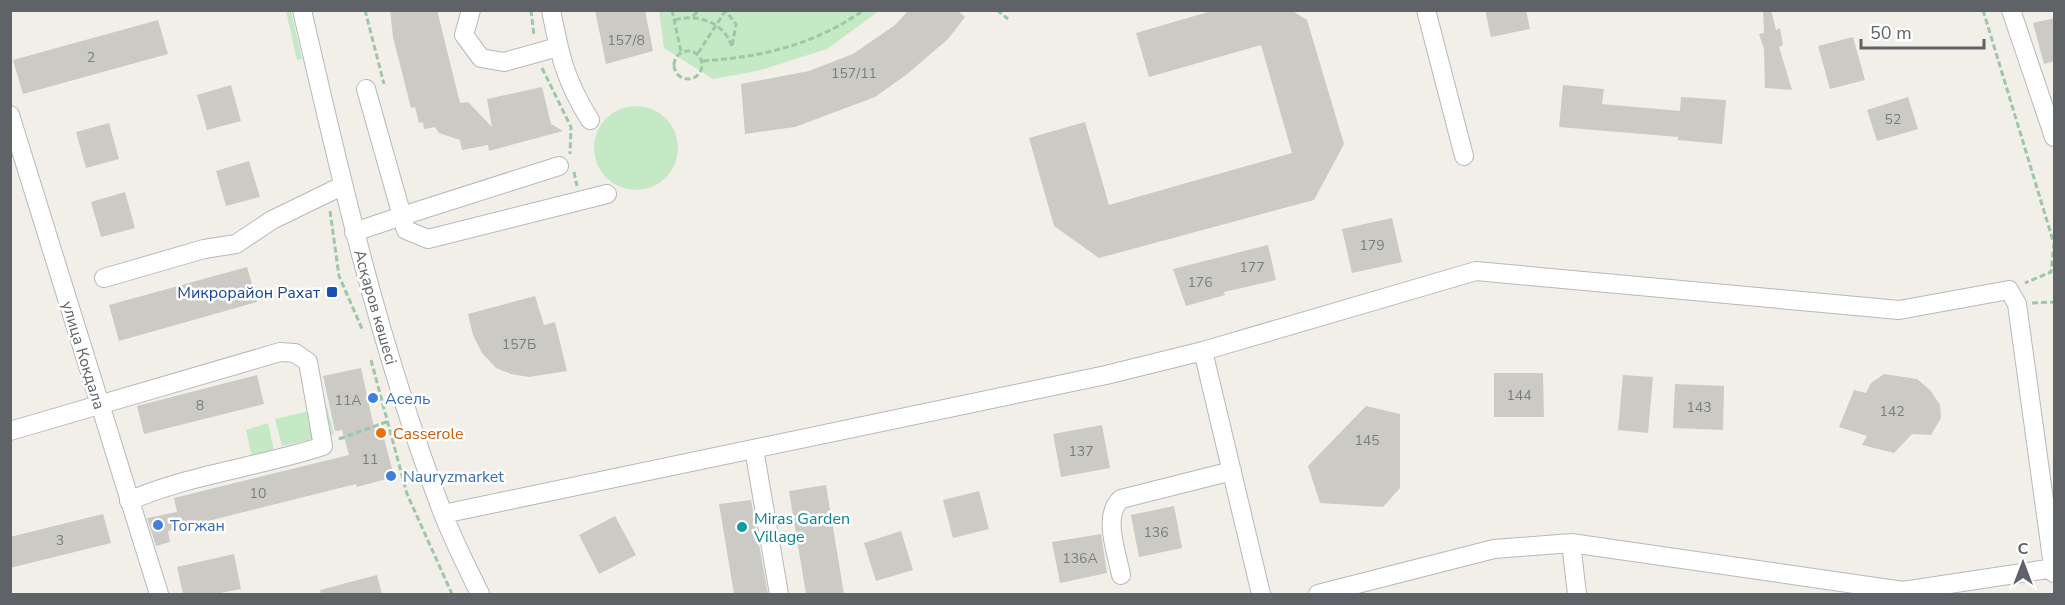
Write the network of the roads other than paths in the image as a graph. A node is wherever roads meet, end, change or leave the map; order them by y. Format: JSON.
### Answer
{"nodes":[{"id":1,"x":302,"y":10,"type":"edge"},
{"id":2,"x":471,"y":10,"type":"edge"},
{"id":3,"x":551,"y":10,"type":"edge"},
{"id":4,"x":1426,"y":10,"type":"edge"},
{"id":5,"x":2011,"y":10,"type":"edge"},
{"id":6,"x":558,"y":47,"type":"junction"},
{"id":7,"x":366,"y":89,"type":"dead end"},
{"id":8,"x":10,"y":115,"type":"edge"},
{"id":9,"x":590,"y":120,"type":"dead end"},
{"id":10,"x":2055,"y":137,"type":"edge"},
{"id":11,"x":1464,"y":156,"type":"dead end"},
{"id":12,"x":567,"y":165,"type":"road end"},
{"id":13,"x":342,"y":186,"type":"junction"},
{"id":14,"x":607,"y":194,"type":"dead end"},
{"id":15,"x":402,"y":216,"type":"junction"},
{"id":16,"x":354,"y":232,"type":"junction"},
{"id":17,"x":104,"y":278,"type":"dead end"},
{"id":18,"x":1203,"y":351,"type":"junction"},
{"id":19,"x":99,"y":405,"type":"junction"},
{"id":20,"x":10,"y":431,"type":"edge"},
{"id":21,"x":754,"y":449,"type":"junction"},
{"id":22,"x":1232,"y":471,"type":"junction"},
{"id":23,"x":129,"y":501,"type":"junction"},
{"id":24,"x":443,"y":514,"type":"junction"},
{"id":25,"x":1571,"y":543,"type":"junction"},
{"id":26,"x":2054,"y":568,"type":"edge"},
{"id":27,"x":2055,"y":573,"type":"edge"},
{"id":28,"x":1121,"y":575,"type":"dead end"},
{"id":29,"x":1899,"y":593,"type":"edge"},
{"id":30,"x":159,"y":594,"type":"edge"},
{"id":31,"x":480,"y":594,"type":"edge"},
{"id":32,"x":779,"y":594,"type":"edge"},
{"id":33,"x":1261,"y":594,"type":"edge"},
{"id":34,"x":1318,"y":594,"type":"edge"},
{"id":35,"x":1578,"y":594,"type":"edge"}],
"edges":[{"from":1,"to":13,"type":"street","name":"Асқаров көшесі"},
{"from":2,"to":6,"type":"street"},
{"from":3,"to":6,"type":"street"},
{"from":4,"to":11,"type":"street"},
{"from":5,"to":10,"type":"street"},
{"from":6,"to":9,"type":"street"},
{"from":7,"to":15,"type":"street"},
{"from":8,"to":19,"type":"street","name":"улица Кокдала"},
{"from":12,"to":15,"type":"street"},
{"from":13,"to":16,"type":"street","name":"Асқаров көшесі"},
{"from":13,"to":17,"type":"street"},
{"from":14,"to":15,"type":"street"},
{"from":15,"to":16,"type":"street"},
{"from":16,"to":24,"type":"street","name":"Асқаров көшесі"},
{"from":18,"to":21,"type":"street"},
{"from":18,"to":22,"type":"street"},
{"from":18,"to":26,"type":"street"},
{"from":19,"to":20,"type":"street"},
{"from":19,"to":23,"type":"street","name":"улица Кокдала"},
{"from":19,"to":23,"type":"street"},
{"from":21,"to":24,"type":"street"},
{"from":21,"to":32,"type":"street"},
{"from":22,"to":28,"type":"street"},
{"from":22,"to":33,"type":"street"},
{"from":23,"to":30,"type":"street","name":"улица Кокдала"},
{"from":24,"to":31,"type":"street","name":"Асқаров көшесі"},
{"from":25,"to":29,"type":"street"},
{"from":25,"to":34,"type":"street"},
{"from":25,"to":35,"type":"street"},
{"from":26,"to":27,"type":"street"},
{"from":26,"to":29,"type":"street"}]}
